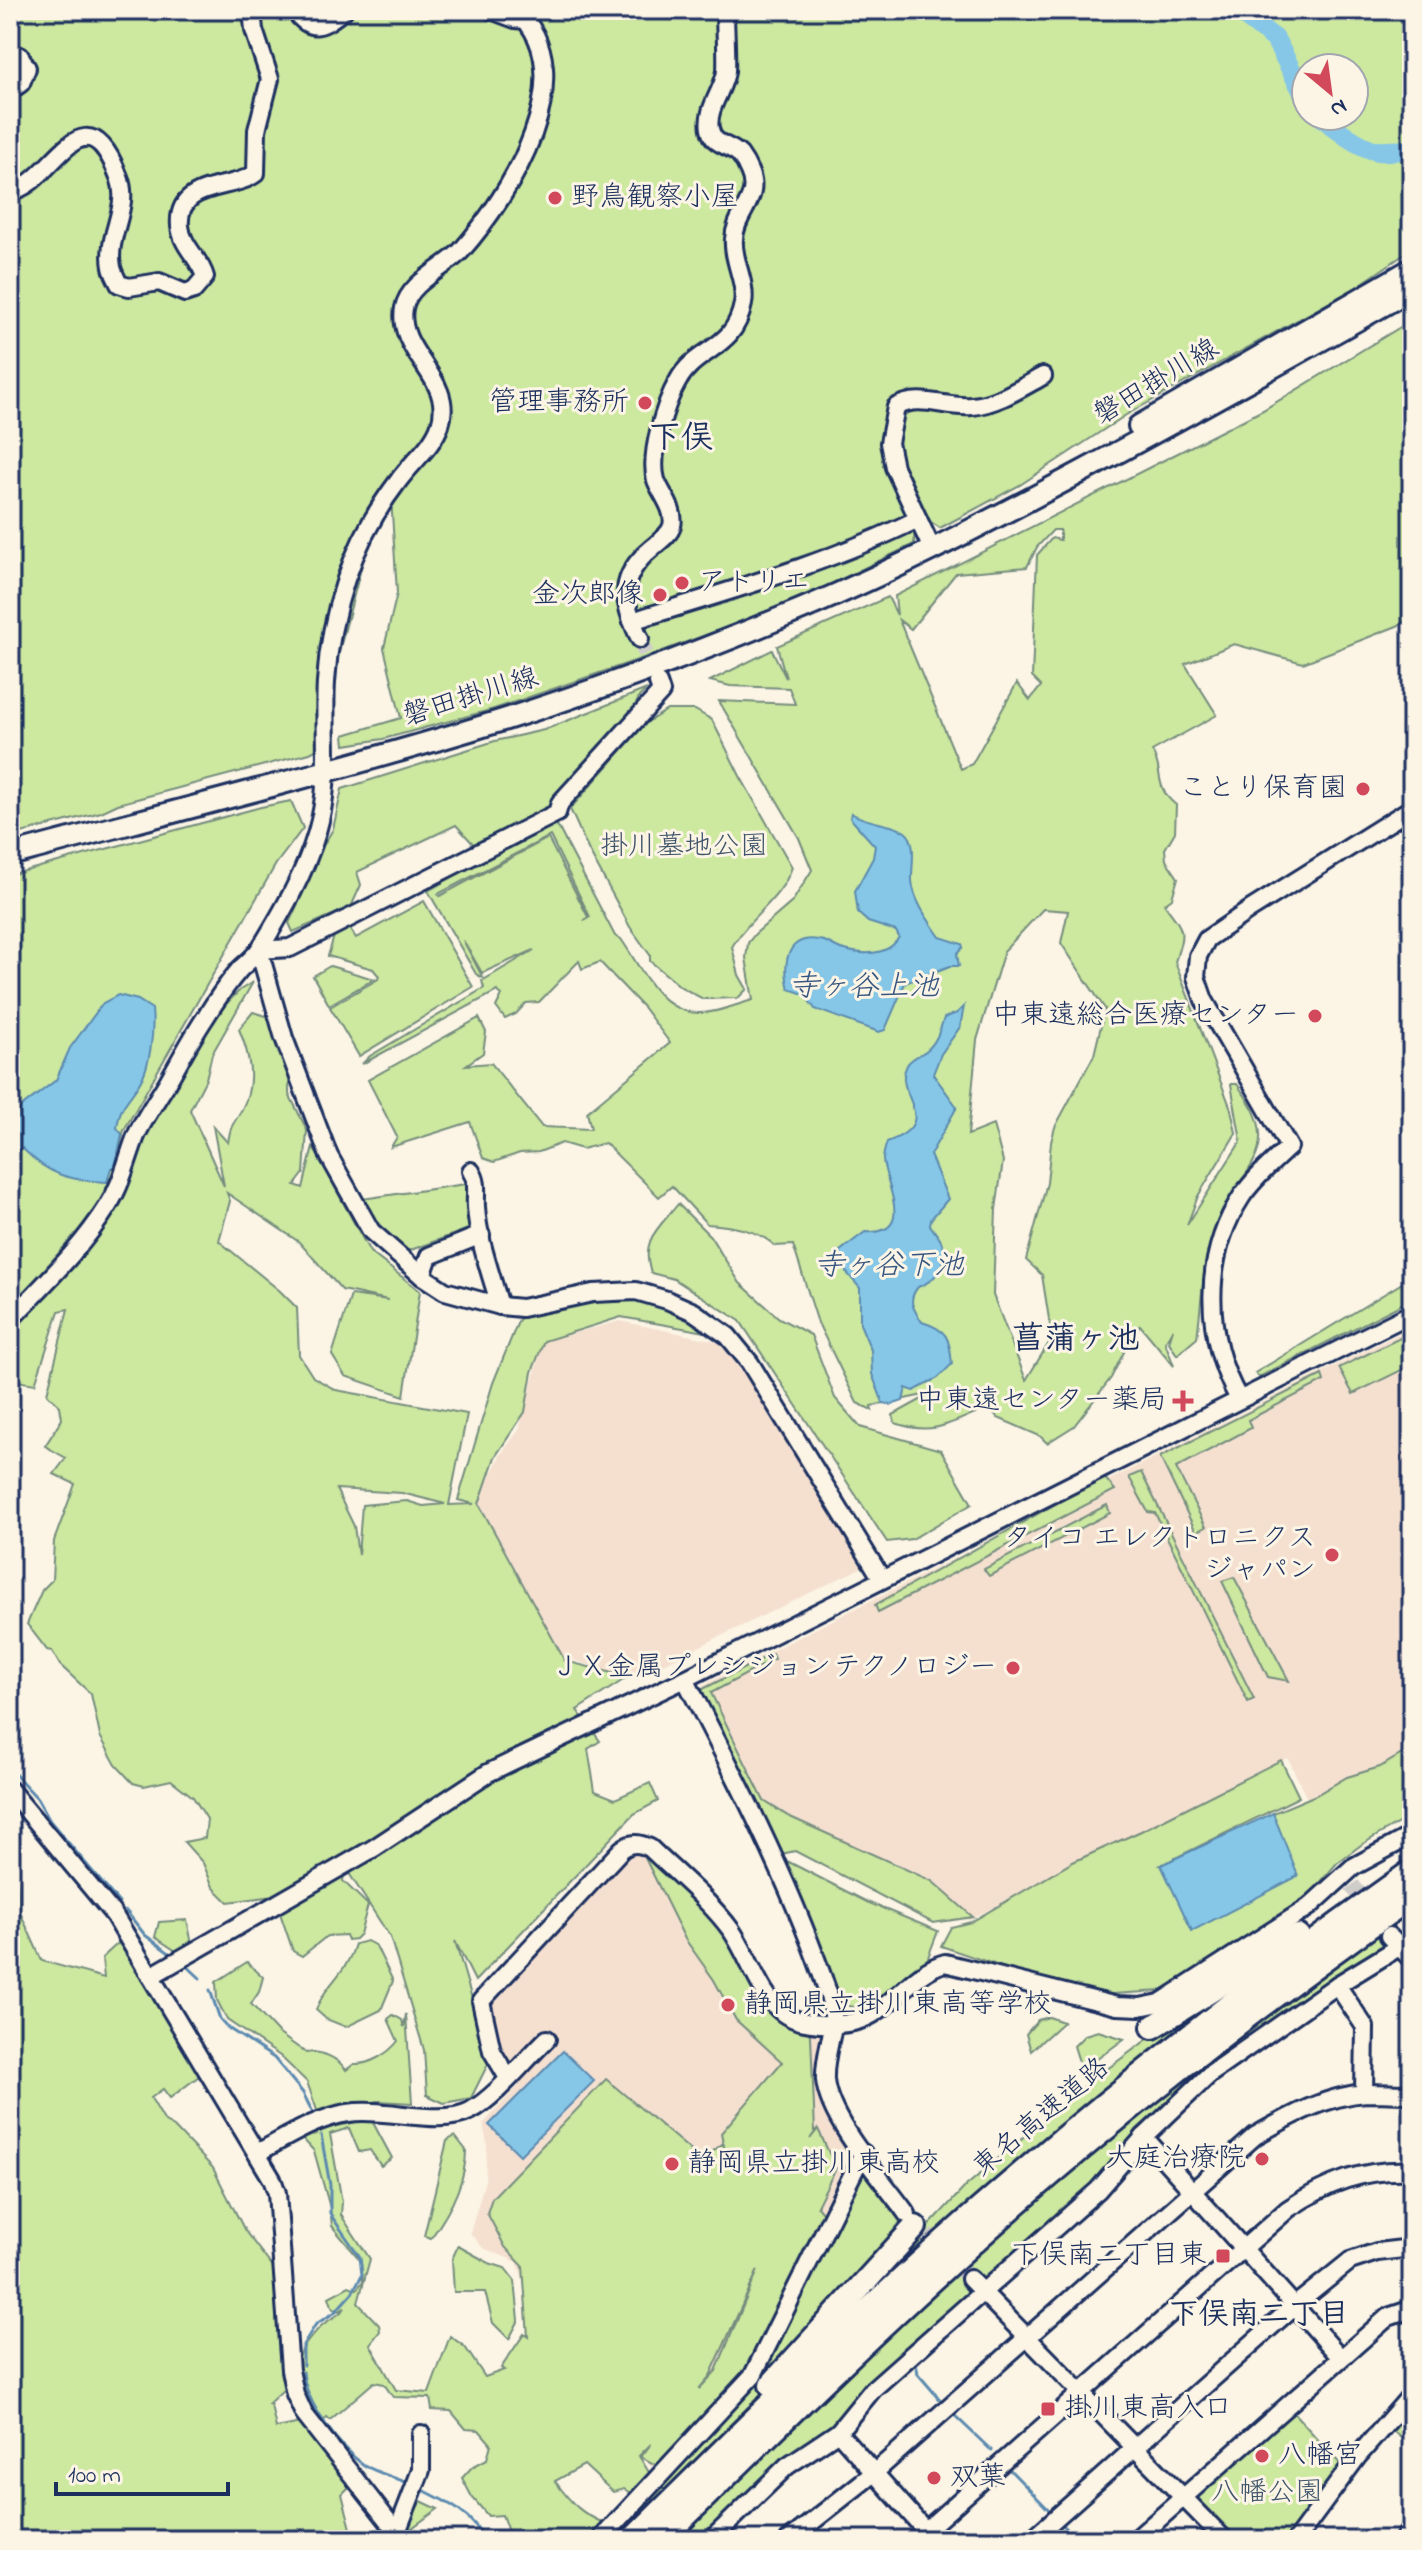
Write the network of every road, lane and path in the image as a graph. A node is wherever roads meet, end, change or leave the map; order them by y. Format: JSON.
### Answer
{"nodes":[{"id":1,"x":252,"y":10,"type":"edge"},
{"id":2,"x":294,"y":10,"type":"edge"},
{"id":3,"x":344,"y":10,"type":"edge"},
{"id":4,"x":491,"y":10,"type":"edge"},
{"id":5,"x":725,"y":10,"type":"edge"},
{"id":6,"x":522,"y":15,"type":"edge"},
{"id":7,"x":10,"y":52,"type":"edge"},
{"id":8,"x":10,"y":91,"type":"edge"},
{"id":9,"x":10,"y":191,"type":"edge"},
{"id":10,"x":1412,"y":266,"type":"edge"},
{"id":11,"x":1412,"y":289,"type":"edge"},
{"id":12,"x":1412,"y":298,"type":"edge"},
{"id":13,"x":1043,"y":376,"type":"dead end"},
{"id":14,"x":1247,"y":383,"type":"junction"},
{"id":15,"x":918,"y":519,"type":"junction"},
{"id":16,"x":932,"y":549,"type":"junction"},
{"id":17,"x":632,"y":621,"type":"junction"},
{"id":18,"x":640,"y":639,"type":"tunnel mouth"},
{"id":19,"x":658,"y":683,"type":"dead end"},
{"id":20,"x":328,"y":770,"type":"junction"},
{"id":21,"x":1412,"y":808,"type":"edge"},
{"id":22,"x":10,"y":855,"type":"edge"},
{"id":23,"x":259,"y":950,"type":"junction"},
{"id":24,"x":471,"y":1171,"type":"dead end"},
{"id":25,"x":481,"y":1235,"type":"junction"},
{"id":26,"x":422,"y":1276,"type":"junction"},
{"id":27,"x":500,"y":1306,"type":"junction"},
{"id":28,"x":1412,"y":1313,"type":"edge"},
{"id":29,"x":10,"y":1320,"type":"edge"},
{"id":30,"x":1239,"y":1399,"type":"junction"},
{"id":31,"x":882,"y":1579,"type":"junction"},
{"id":32,"x":685,"y":1679,"type":"junction"},
{"id":33,"x":10,"y":1790,"type":"edge"},
{"id":34,"x":1412,"y":1835,"type":"edge"},
{"id":35,"x":1412,"y":1862,"type":"edge"},
{"id":36,"x":1412,"y":1871,"type":"edge"},
{"id":37,"x":1412,"y":1898,"type":"edge"},
{"id":38,"x":1396,"y":1934,"type":"edge"},
{"id":39,"x":1412,"y":1960,"type":"edge"},
{"id":40,"x":151,"y":1976,"type":"junction"},
{"id":41,"x":1337,"y":1985,"type":"junction"},
{"id":42,"x":833,"y":2023,"type":"junction"},
{"id":43,"x":1153,"y":2027,"type":"dead end"},
{"id":44,"x":547,"y":2039,"type":"dead end"},
{"id":45,"x":508,"y":2078,"type":"junction"},
{"id":46,"x":1364,"y":2093,"type":"junction"},
{"id":47,"x":1412,"y":2094,"type":"edge"},
{"id":48,"x":1144,"y":2137,"type":"junction"},
{"id":49,"x":257,"y":2153,"type":"junction"},
{"id":50,"x":863,"y":2153,"type":"junction"},
{"id":51,"x":1412,"y":2171,"type":"edge"},
{"id":52,"x":1191,"y":2191,"type":"junction"},
{"id":53,"x":911,"y":2220,"type":"joint"},
{"id":54,"x":1242,"y":2248,"type":"junction"},
{"id":55,"x":1412,"y":2248,"type":"edge"},
{"id":56,"x":970,"y":2279,"type":"tunnel mouth"},
{"id":57,"x":983,"y":2291,"type":"junction"},
{"id":58,"x":1293,"y":2307,"type":"junction"},
{"id":59,"x":1412,"y":2309,"type":"edge"},
{"id":60,"x":1027,"y":2336,"type":"junction"},
{"id":61,"x":1341,"y":2358,"type":"junction"},
{"id":62,"x":1080,"y":2392,"type":"junction"},
{"id":63,"x":1412,"y":2394,"type":"edge"},
{"id":64,"x":838,"y":2432,"type":"junction"},
{"id":65,"x":421,"y":2434,"type":"dead end"},
{"id":66,"x":1132,"y":2448,"type":"junction"},
{"id":67,"x":875,"y":2472,"type":"junction"},
{"id":68,"x":1181,"y":2498,"type":"junction"},
{"id":69,"x":1412,"y":2527,"type":"edge"},
{"id":70,"x":400,"y":2536,"type":"edge"},
{"id":71,"x":925,"y":2537,"type":"edge"},
{"id":72,"x":1217,"y":2537,"type":"edge"},
{"id":73,"x":600,"y":2540,"type":"edge"},
{"id":74,"x":632,"y":2540,"type":"edge"},
{"id":75,"x":661,"y":2540,"type":"edge"},
{"id":76,"x":711,"y":2540,"type":"edge"},
{"id":77,"x":789,"y":2540,"type":"edge"},
{"id":78,"x":1031,"y":2540,"type":"edge"},
{"id":79,"x":1135,"y":2540,"type":"edge"},
{"id":80,"x":1296,"y":2540,"type":"edge"},
{"id":81,"x":1403,"y":2540,"type":"edge"}],
"edges":[{"from":1,"to":9,"type":"street"},
{"from":2,"to":3,"type":"street"},
{"from":4,"to":6,"type":"street"},
{"from":5,"to":17,"type":"street"},
{"from":6,"to":20,"type":"street"},
{"from":7,"to":8,"type":"street"},
{"from":10,"to":16,"type":"main road","name":"磐田掛川線"},
{"from":11,"to":14,"type":"main road","name":"磐田掛川線"},
{"from":12,"to":14,"type":"main road"},
{"from":13,"to":15,"type":"street"},
{"from":14,"to":16,"type":"main road","name":"磐田掛川線"},
{"from":15,"to":16,"type":"street"},
{"from":15,"to":17,"type":"street"},
{"from":16,"to":20,"type":"main road","name":"磐田掛川線"},
{"from":17,"to":18,"type":"street"},
{"from":19,"to":23,"type":"street"},
{"from":20,"to":22,"type":"main road","name":"磐田掛川線"},
{"from":20,"to":23,"type":"street"},
{"from":21,"to":30,"type":"street"},
{"from":23,"to":26,"type":"street"},
{"from":23,"to":29,"type":"street"},
{"from":24,"to":25,"type":"street"},
{"from":25,"to":26,"type":"street"},
{"from":25,"to":27,"type":"street"},
{"from":26,"to":27,"type":"street"},
{"from":27,"to":31,"type":"street"},
{"from":28,"to":30,"type":"street"},
{"from":30,"to":31,"type":"street"},
{"from":31,"to":32,"type":"street"},
{"from":32,"to":40,"type":"street"},
{"from":32,"to":42,"type":"street"},
{"from":33,"to":40,"type":"street"},
{"from":34,"to":42,"type":"street"},
{"from":35,"to":43,"type":"highway"},
{"from":36,"to":74,"type":"highway","name":"東名高速道路"},
{"from":37,"to":38,"type":"highway","name":"東名高速道路"},
{"from":38,"to":39,"type":"street"},
{"from":38,"to":41,"type":"street"},
{"from":38,"to":75,"type":"highway","name":"東名高速道路"},
{"from":40,"to":49,"type":"street"},
{"from":41,"to":46,"type":"street"},
{"from":41,"to":48,"type":"street"},
{"from":42,"to":45,"type":"street"},
{"from":42,"to":50,"type":"street"},
{"from":44,"to":45,"type":"street"},
{"from":45,"to":49,"type":"street"},
{"from":46,"to":47,"type":"street"},
{"from":46,"to":52,"type":"street"},
{"from":48,"to":52,"type":"street"},
{"from":48,"to":57,"type":"street"},
{"from":49,"to":70,"type":"street"},
{"from":50,"to":53,"type":"street"},
{"from":50,"to":73,"type":"street"},
{"from":51,"to":54,"type":"street"},
{"from":52,"to":54,"type":"street"},
{"from":52,"to":60,"type":"street"},
{"from":53,"to":74,"type":"highway"},
{"from":54,"to":58,"type":"street"},
{"from":54,"to":62,"type":"street"},
{"from":55,"to":58,"type":"street"},
{"from":56,"to":57,"type":"street"},
{"from":57,"to":60,"type":"street"},
{"from":57,"to":64,"type":"street"},
{"from":58,"to":61,"type":"street"},
{"from":58,"to":66,"type":"street"},
{"from":59,"to":61,"type":"street"},
{"from":60,"to":62,"type":"street"},
{"from":60,"to":67,"type":"street"},
{"from":61,"to":68,"type":"street"},
{"from":62,"to":66,"type":"street"},
{"from":62,"to":71,"type":"street"},
{"from":63,"to":80,"type":"street"},
{"from":64,"to":67,"type":"street"},
{"from":64,"to":76,"type":"street"},
{"from":65,"to":70,"type":"street"},
{"from":66,"to":68,"type":"street"},
{"from":66,"to":78,"type":"street"},
{"from":67,"to":71,"type":"street"},
{"from":67,"to":77,"type":"street"},
{"from":68,"to":72,"type":"street"},
{"from":68,"to":79,"type":"street"},
{"from":69,"to":81,"type":"street"}]}
